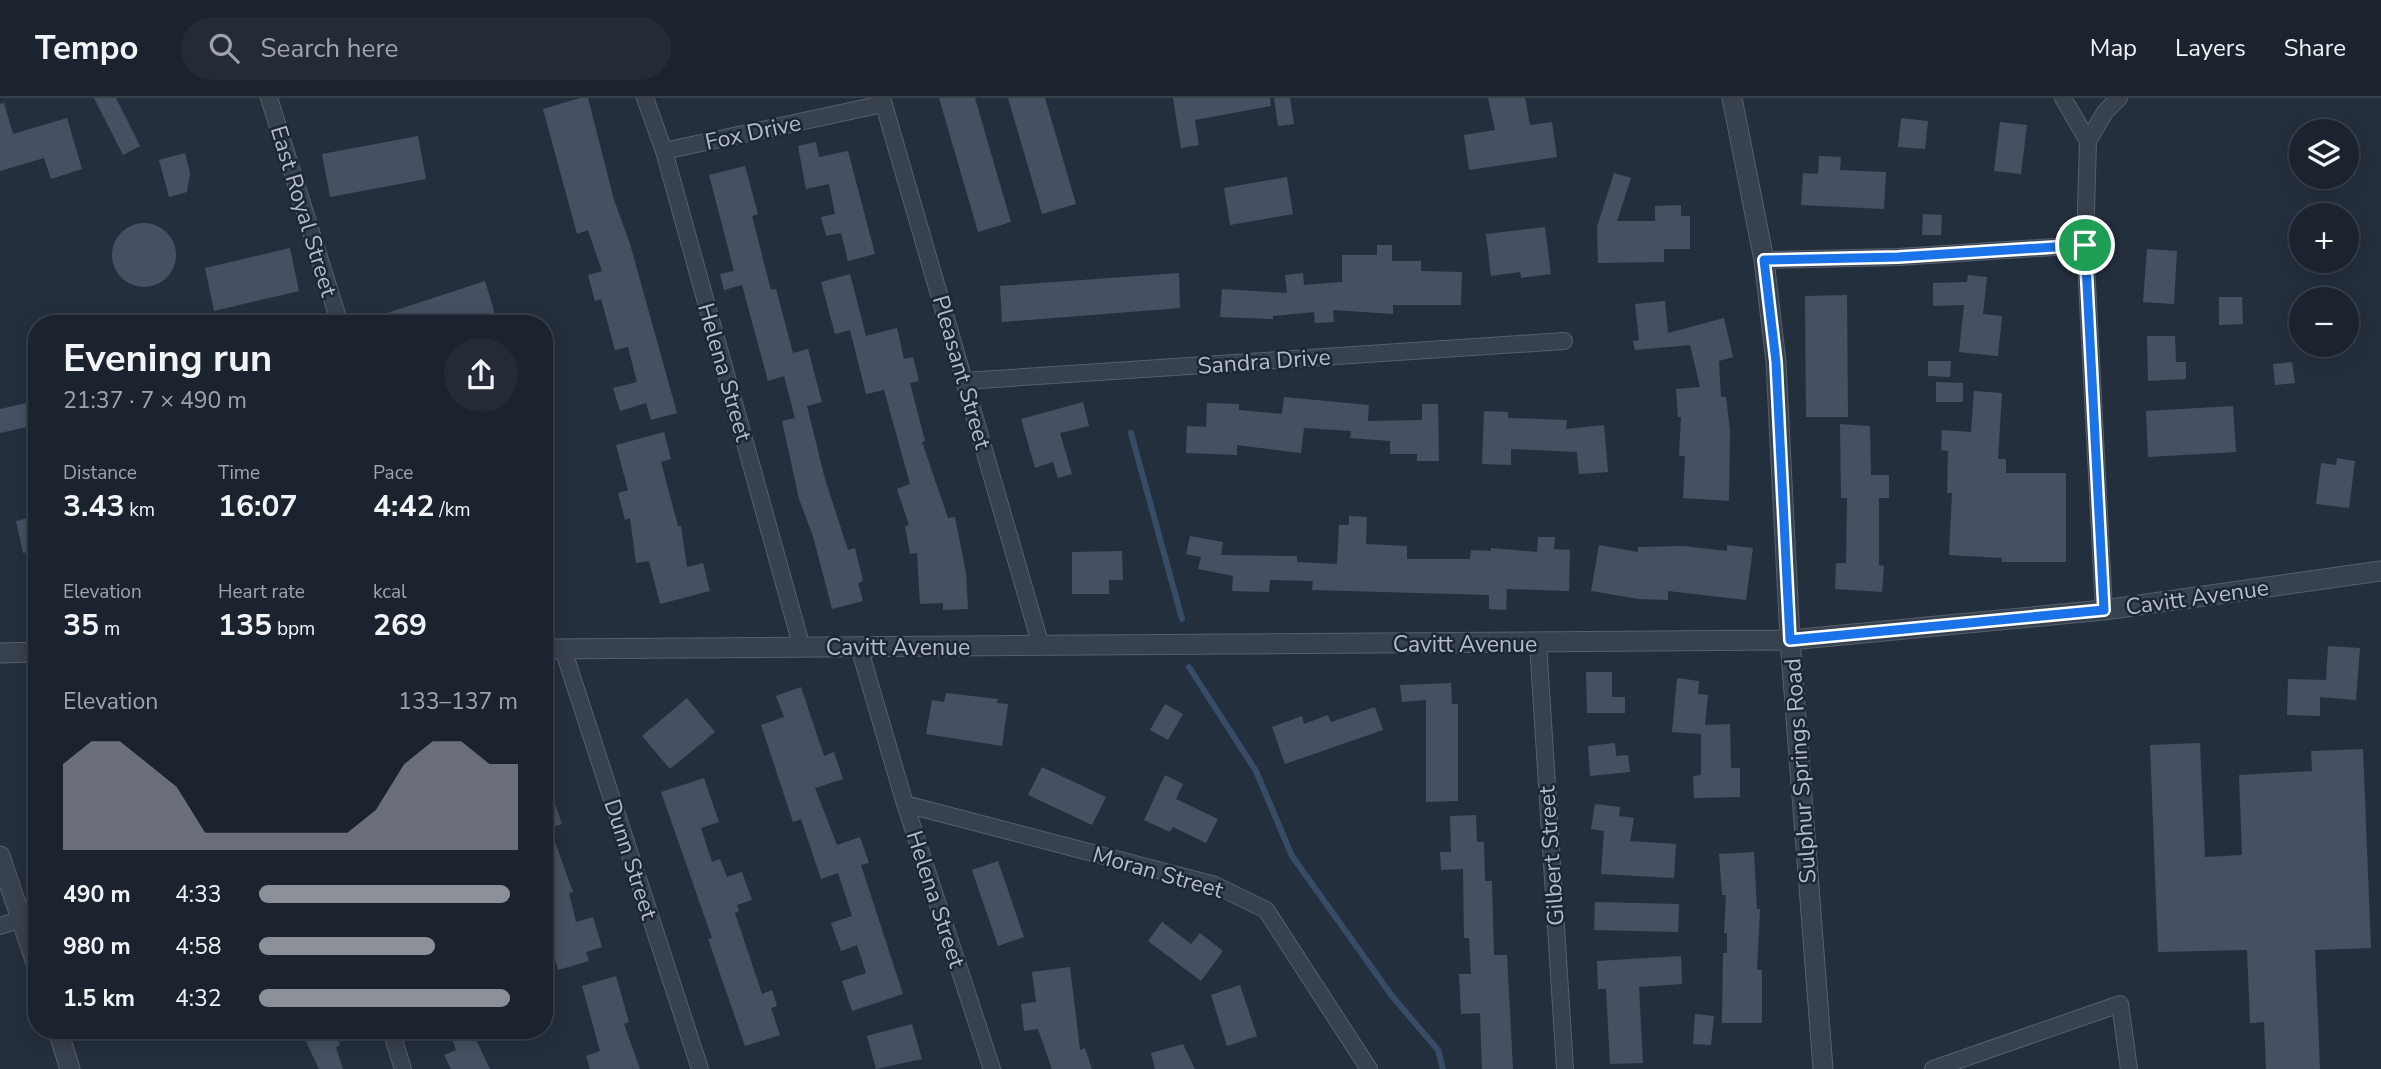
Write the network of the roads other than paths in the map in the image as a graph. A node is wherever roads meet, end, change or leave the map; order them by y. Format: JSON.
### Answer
{"nodes":[{"id":1,"x":269,"y":98,"type":"edge"},
{"id":2,"x":645,"y":98,"type":"edge"},
{"id":3,"x":1732,"y":98,"type":"edge"},
{"id":4,"x":2063,"y":98,"type":"edge"},
{"id":5,"x":2119,"y":98,"type":"edge"},
{"id":6,"x":883,"y":101,"type":"edge"},
{"id":7,"x":2088,"y":141,"type":"junction"},
{"id":8,"x":664,"y":151,"type":"junction"},
{"id":9,"x":2085,"y":245,"type":"junction"},
{"id":10,"x":1764,"y":260,"type":"junction"},
{"id":11,"x":337,"y":315,"type":"edge"},
{"id":12,"x":1564,"y":341,"type":"dead end"},
{"id":13,"x":964,"y":381,"type":"junction"},
{"id":14,"x":2381,"y":571,"type":"edge"},
{"id":15,"x":2104,"y":610,"type":"junction"},
{"id":16,"x":1790,"y":640,"type":"junction"},
{"id":17,"x":1538,"y":643,"type":"junction"},
{"id":18,"x":1041,"y":646,"type":"junction"},
{"id":19,"x":802,"y":648,"type":"junction"},
{"id":20,"x":859,"y":648,"type":"junction"},
{"id":21,"x":554,"y":649,"type":"edge"},
{"id":22,"x":28,"y":652,"type":"edge"},
{"id":23,"x":0,"y":653,"type":"edge"},
{"id":24,"x":905,"y":804,"type":"junction"},
{"id":25,"x":0,"y":856,"type":"edge"},
{"id":26,"x":22,"y":919,"type":"junction"},
{"id":27,"x":0,"y":926,"type":"edge"},
{"id":28,"x":28,"y":938,"type":"edge"},
{"id":29,"x":61,"y":1039,"type":"edge"},
{"id":30,"x":394,"y":1039,"type":"edge"},
{"id":31,"x":70,"y":1069,"type":"edge"},
{"id":32,"x":403,"y":1069,"type":"edge"},
{"id":33,"x":700,"y":1069,"type":"edge"},
{"id":34,"x":992,"y":1069,"type":"edge"},
{"id":35,"x":1369,"y":1069,"type":"edge"},
{"id":36,"x":1565,"y":1069,"type":"edge"},
{"id":37,"x":1823,"y":1069,"type":"edge"},
{"id":38,"x":1933,"y":1069,"type":"edge"},
{"id":39,"x":2129,"y":1069,"type":"edge"}],
"edges":[{"from":1,"to":11,"type":"street","name":"East Royal Street"},
{"from":2,"to":8,"type":"street","name":"Helena Street"},
{"from":3,"to":10,"type":"street","name":"Sulphur Springs Road"},
{"from":4,"to":7,"type":"street"},
{"from":5,"to":7,"type":"street"},
{"from":6,"to":8,"type":"street","name":"Fox Drive"},
{"from":6,"to":13,"type":"street","name":"Pleasant Street"},
{"from":7,"to":9,"type":"street"},
{"from":8,"to":19,"type":"street","name":"Helena Street"},
{"from":9,"to":10,"type":"street"},
{"from":9,"to":15,"type":"street"},
{"from":10,"to":16,"type":"street","name":"Sulphur Springs Road"},
{"from":12,"to":13,"type":"street","name":"Sandra Drive"},
{"from":13,"to":18,"type":"street","name":"Pleasant Street"},
{"from":14,"to":15,"type":"street","name":"Cavitt Avenue"},
{"from":15,"to":16,"type":"street","name":"Cavitt Avenue"},
{"from":16,"to":17,"type":"street","name":"Cavitt Avenue"},
{"from":16,"to":37,"type":"street","name":"Sulphur Springs Road"},
{"from":17,"to":18,"type":"street","name":"Cavitt Avenue"},
{"from":17,"to":36,"type":"street","name":"Gilbert Street"},
{"from":18,"to":20,"type":"street","name":"Cavitt Avenue"},
{"from":19,"to":20,"type":"street","name":"Cavitt Avenue"},
{"from":19,"to":21,"type":"street","name":"Cavitt Avenue"},
{"from":20,"to":24,"type":"street","name":"Helena Street"},
{"from":21,"to":33,"type":"street","name":"Dunn Street"},
{"from":22,"to":23,"type":"street"},
{"from":24,"to":34,"type":"street","name":"Helena Street"},
{"from":24,"to":35,"type":"street","name":"Moran Street"},
{"from":25,"to":26,"type":"street"},
{"from":26,"to":27,"type":"street"},
{"from":26,"to":28,"type":"street"},
{"from":29,"to":31,"type":"street"},
{"from":30,"to":32,"type":"street"},
{"from":38,"to":39,"type":"street"}]}
